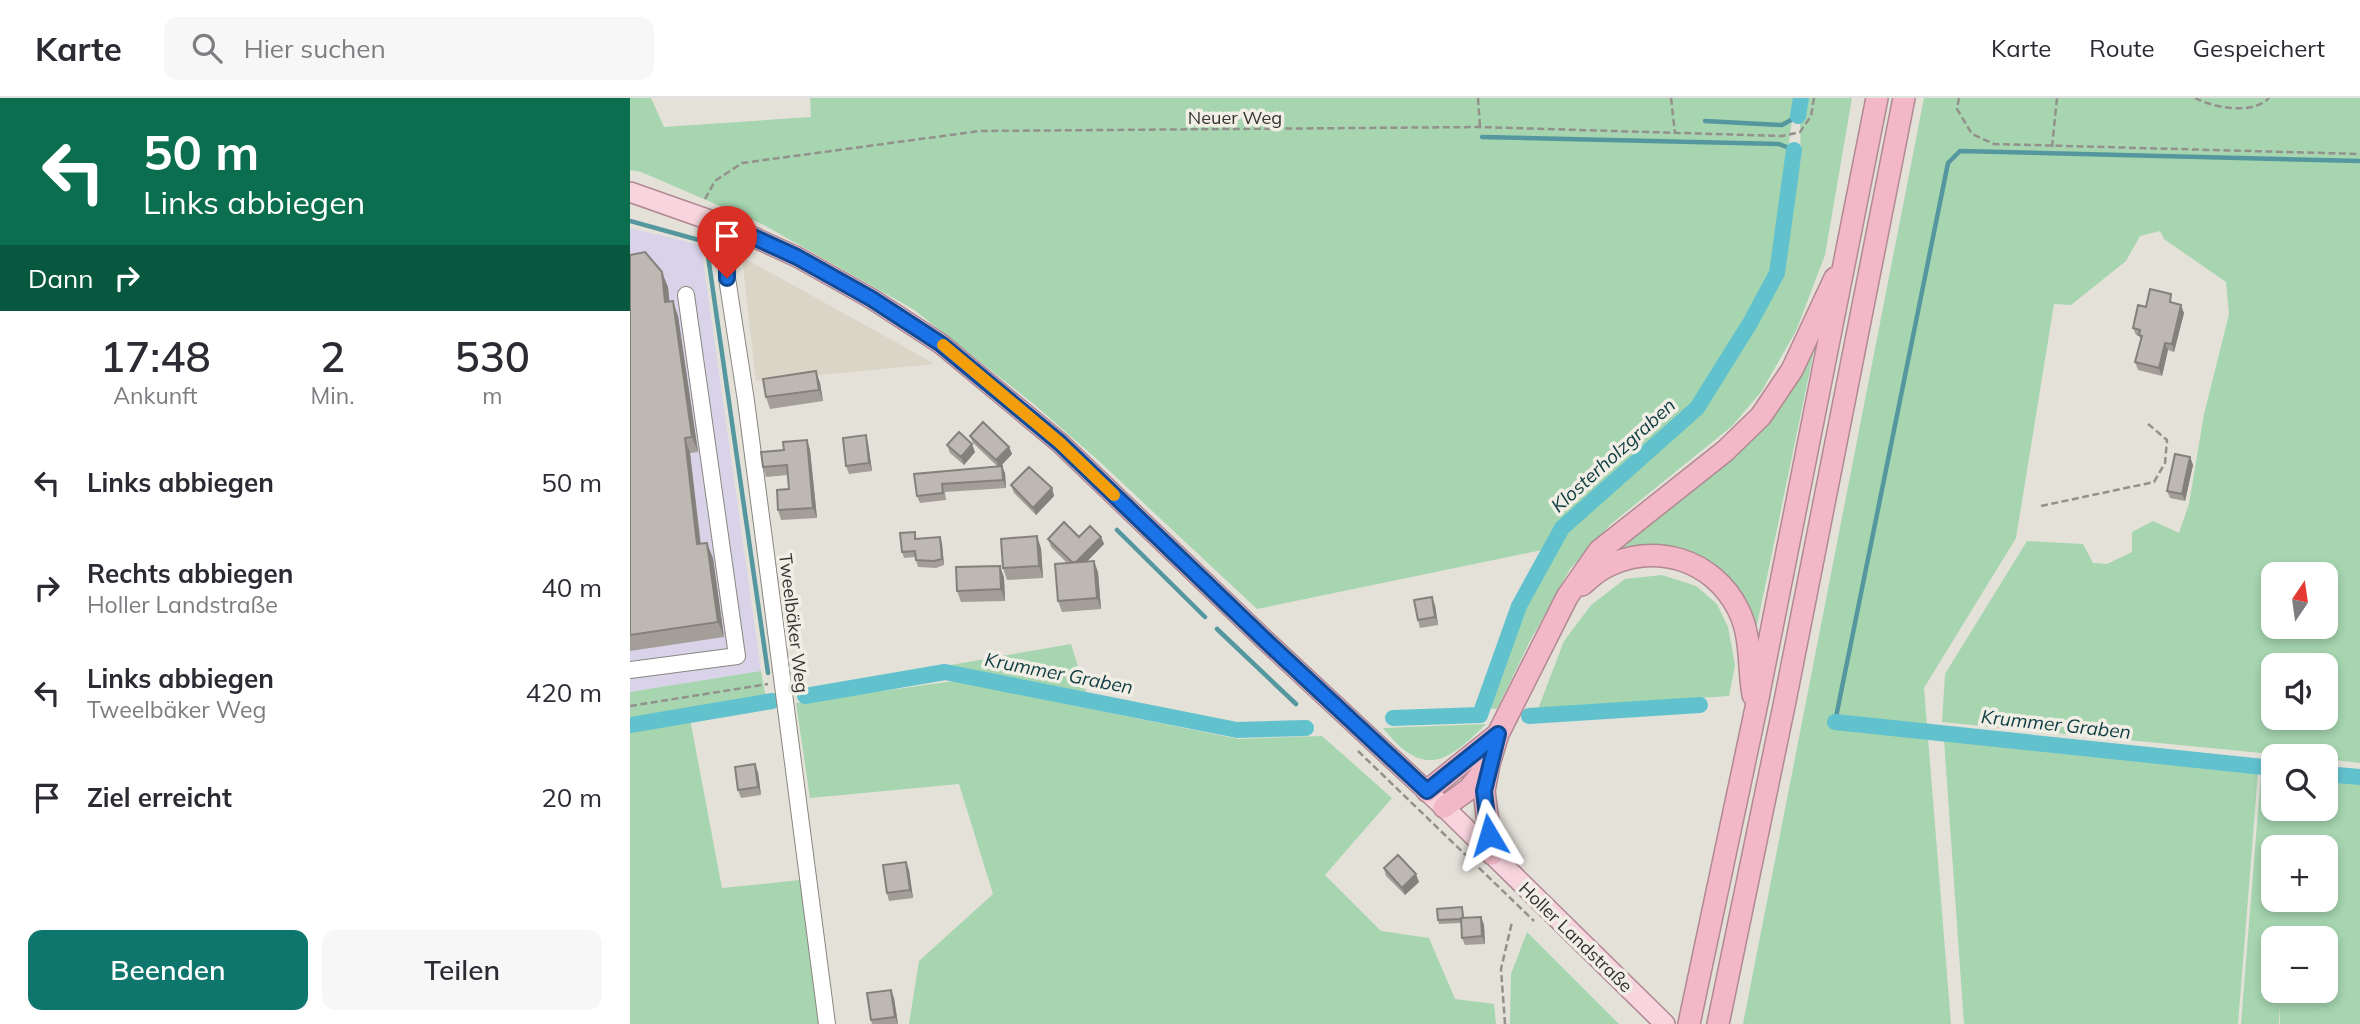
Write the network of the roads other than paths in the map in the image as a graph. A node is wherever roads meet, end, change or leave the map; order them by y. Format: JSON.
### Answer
{"nodes":[{"id":1,"x":1877,"y":98,"type":"edge"},
{"id":2,"x":1904,"y":98,"type":"edge"},
{"id":3,"x":630,"y":191,"type":"edge"},
{"id":4,"x":738,"y":230,"type":"junction"},
{"id":5,"x":1846,"y":258,"type":"junction"},
{"id":6,"x":686,"y":295,"type":"dead end"},
{"id":7,"x":1567,"y":597,"type":"junction"},
{"id":8,"x":630,"y":670,"type":"edge"},
{"id":9,"x":1756,"y":708,"type":"junction"},
{"id":10,"x":1498,"y":734,"type":"junction"},
{"id":11,"x":1489,"y":764,"type":"junction"},
{"id":12,"x":1427,"y":791,"type":"junction"},
{"id":13,"x":1444,"y":807,"type":"junction"},
{"id":14,"x":1492,"y":854,"type":"junction"},
{"id":15,"x":1718,"y":1022,"type":"edge"},
{"id":16,"x":827,"y":1024,"type":"edge"},
{"id":17,"x":1665,"y":1024,"type":"edge"},
{"id":18,"x":1689,"y":1024,"type":"edge"}],
"edges":[{"from":1,"to":5,"type":"highway"},
{"from":2,"to":15,"type":"highway"},
{"from":3,"to":4,"type":"main road","name":"Holler Landstraße"},
{"from":4,"to":12,"type":"main road","name":"Holler Landstraße"},
{"from":4,"to":16,"type":"street","name":"Tweelbäker Weg"},
{"from":5,"to":7,"type":"highway"},
{"from":5,"to":9,"type":"highway"},
{"from":6,"to":8,"type":"street"},
{"from":7,"to":9,"type":"highway"},
{"from":7,"to":10,"type":"highway"},
{"from":9,"to":18,"type":"highway"},
{"from":10,"to":11,"type":"highway"},
{"from":10,"to":12,"type":"highway"},
{"from":11,"to":13,"type":"highway"},
{"from":11,"to":14,"type":"highway"},
{"from":12,"to":13,"type":"main road","name":"Holler Landstraße"},
{"from":13,"to":14,"type":"main road","name":"Holler Landstraße"},
{"from":14,"to":17,"type":"main road","name":"Holler Landstraße"}]}
